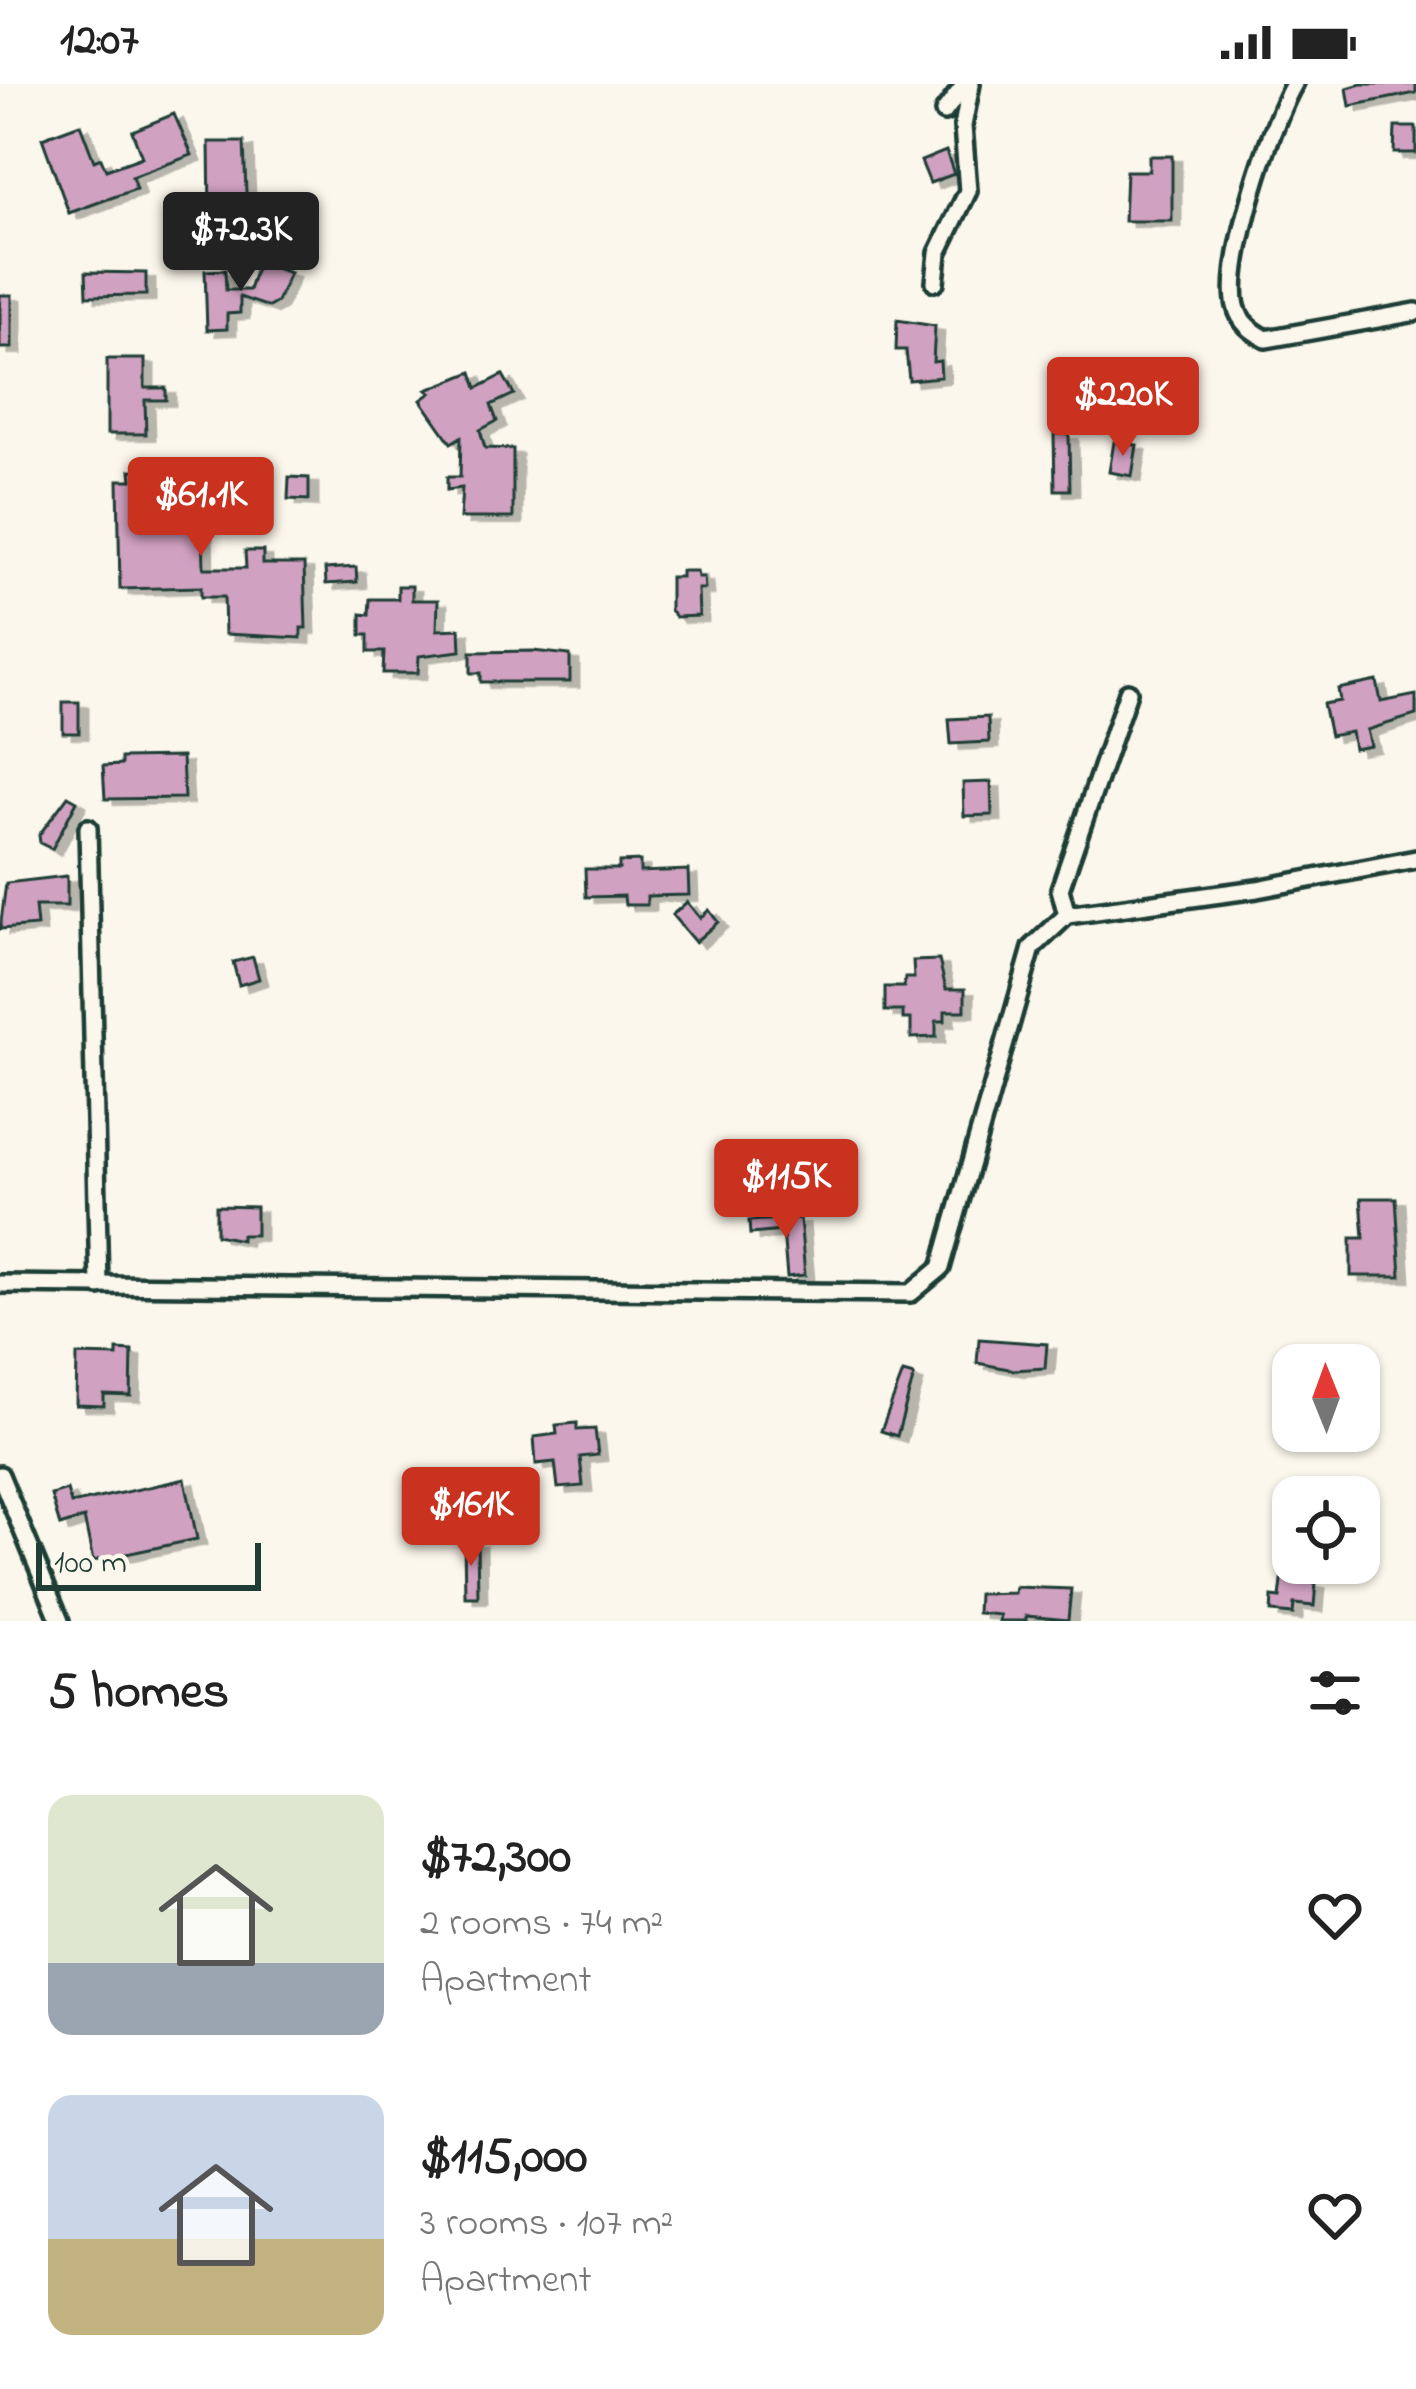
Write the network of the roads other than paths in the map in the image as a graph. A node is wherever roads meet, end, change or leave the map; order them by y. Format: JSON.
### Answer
{"nodes":[{"id":1,"x":968,"y":84,"type":"edge"},
{"id":2,"x":1294,"y":84,"type":"edge"},
{"id":3,"x":944,"y":112,"type":"dead end"},
{"id":4,"x":935,"y":282,"type":"dead end"},
{"id":5,"x":1416,"y":313,"type":"edge"},
{"id":6,"x":1128,"y":692,"type":"dead end"},
{"id":7,"x":88,"y":828,"type":"dead end"},
{"id":8,"x":1416,"y":859,"type":"edge"},
{"id":9,"x":1067,"y":915,"type":"junction"},
{"id":10,"x":0,"y":1284,"type":"edge"},
{"id":11,"x":99,"y":1286,"type":"junction"},
{"id":12,"x":0,"y":1475,"type":"edge"},
{"id":13,"x":60,"y":1621,"type":"edge"}],
"edges":[{"from":1,"to":3,"type":"street"},
{"from":1,"to":4,"type":"street"},
{"from":2,"to":5,"type":"street"},
{"from":6,"to":9,"type":"street"},
{"from":7,"to":11,"type":"street"},
{"from":8,"to":9,"type":"street"},
{"from":9,"to":11,"type":"street"},
{"from":10,"to":11,"type":"street"},
{"from":12,"to":13,"type":"street"}]}
